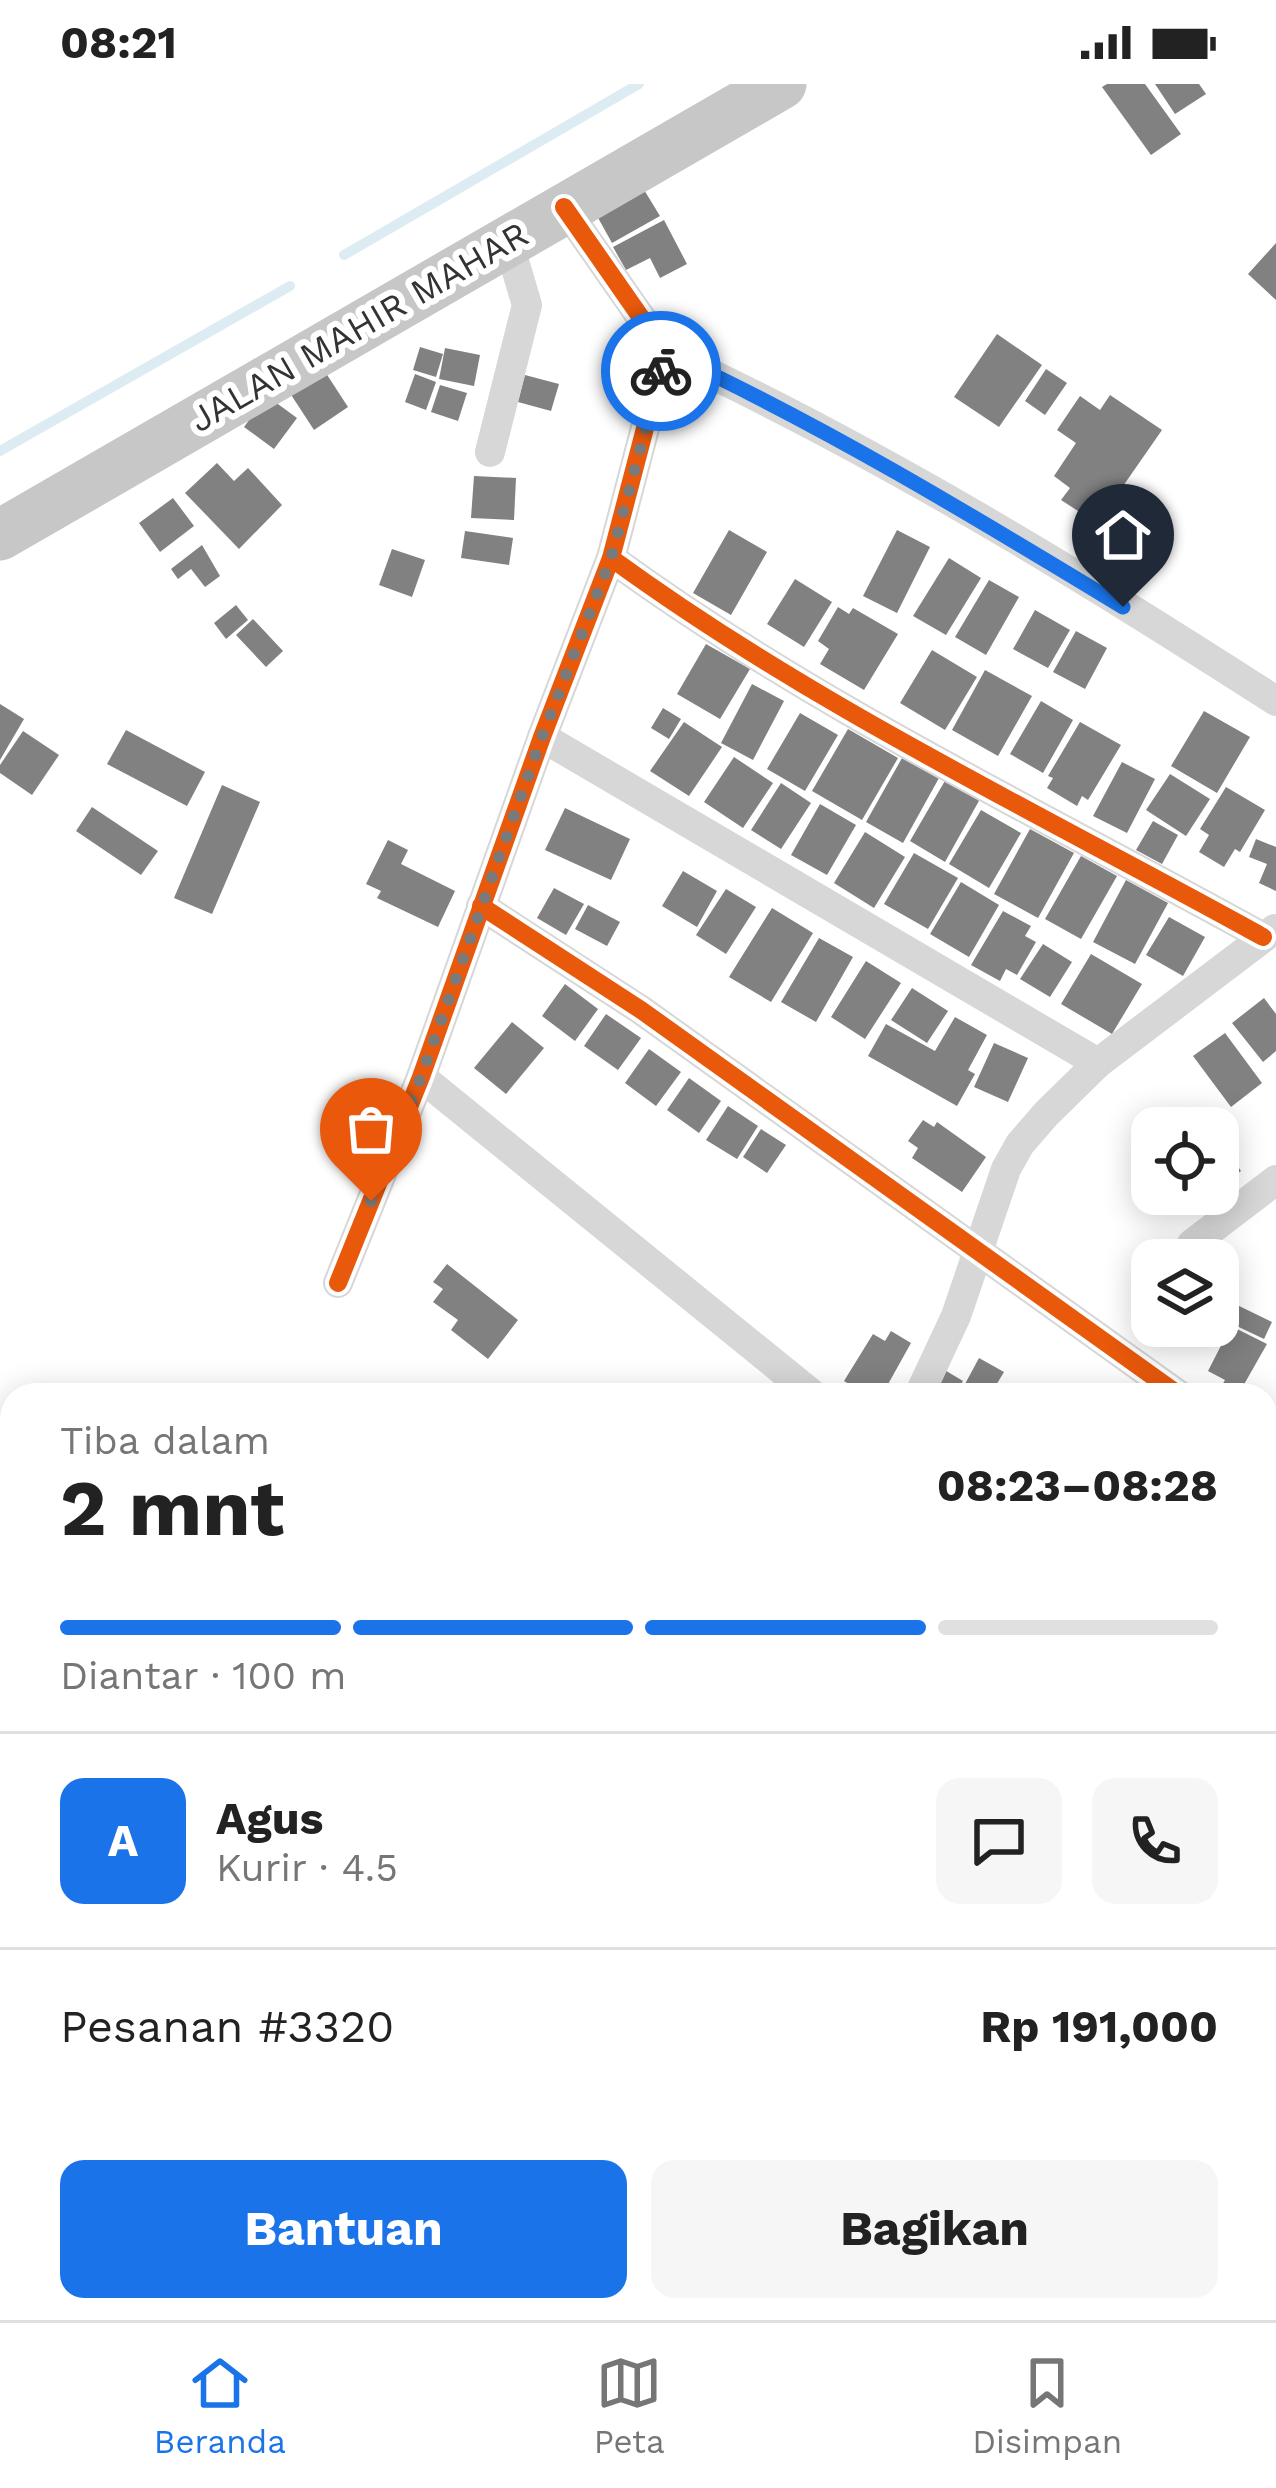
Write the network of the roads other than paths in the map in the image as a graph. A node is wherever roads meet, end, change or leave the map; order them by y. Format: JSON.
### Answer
{"nodes":[{"id":1,"x":781,"y":84,"type":"edge"},
{"id":2,"x":564,"y":207,"type":"junction"},
{"id":3,"x":508,"y":242,"type":"junction"},
{"id":4,"x":665,"y":352,"type":"junction"},
{"id":5,"x":490,"y":452,"type":"dead end"},
{"id":6,"x":0,"y":535,"type":"edge"},
{"id":7,"x":611,"y":558,"type":"junction"},
{"id":8,"x":1276,"y":701,"type":"edge"},
{"id":9,"x":542,"y":737,"type":"junction"},
{"id":10,"x":481,"y":906,"type":"junction"},
{"id":11,"x":1269,"y":933,"type":"edge"},
{"id":12,"x":1098,"y":1063,"type":"junction"},
{"id":13,"x":421,"y":1077,"type":"junction"},
{"id":14,"x":1276,"y":1180,"type":"edge"},
{"id":15,"x":1199,"y":1239,"type":"edge"},
{"id":16,"x":977,"y":1251,"type":"junction"},
{"id":17,"x":338,"y":1283,"type":"dead end"},
{"id":18,"x":798,"y":1383,"type":"edge"},
{"id":19,"x":925,"y":1383,"type":"edge"},
{"id":20,"x":1162,"y":1383,"type":"edge"}],
"edges":[{"from":1,"to":2,"type":"highway","name":"JALAN MAHIR MAHAR"},
{"from":2,"to":3,"type":"highway","name":"JALAN MAHIR MAHAR"},
{"from":2,"to":4,"type":"street"},
{"from":3,"to":5,"type":"street"},
{"from":3,"to":6,"type":"highway","name":"JALAN MAHIR MAHAR"},
{"from":4,"to":7,"type":"street"},
{"from":4,"to":8,"type":"street"},
{"from":7,"to":9,"type":"street"},
{"from":7,"to":11,"type":"street"},
{"from":9,"to":10,"type":"street"},
{"from":9,"to":12,"type":"street"},
{"from":10,"to":13,"type":"street"},
{"from":10,"to":16,"type":"street"},
{"from":11,"to":12,"type":"street"},
{"from":12,"to":16,"type":"street"},
{"from":13,"to":17,"type":"street"},
{"from":13,"to":18,"type":"street"},
{"from":14,"to":15,"type":"street"},
{"from":16,"to":19,"type":"street"},
{"from":16,"to":20,"type":"street"}]}
